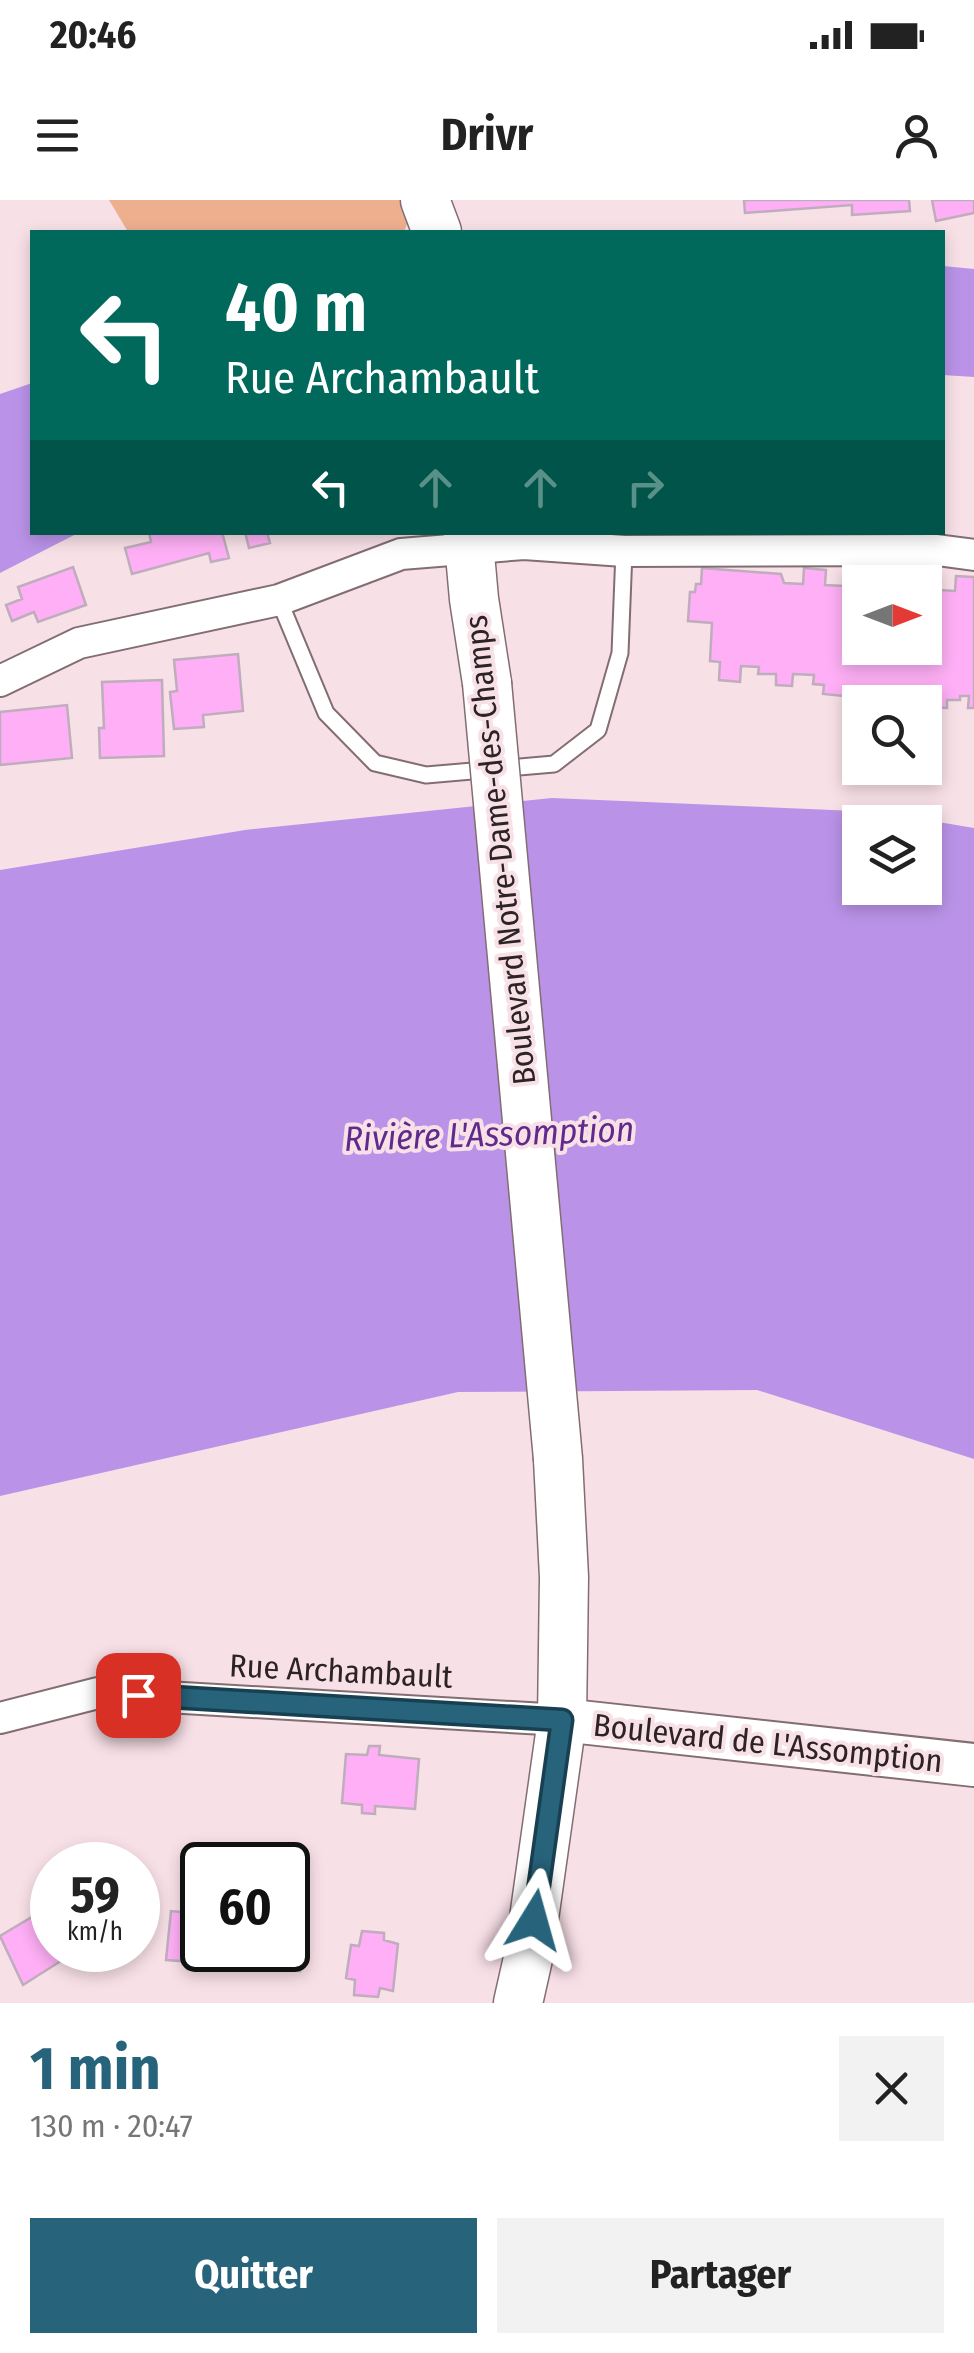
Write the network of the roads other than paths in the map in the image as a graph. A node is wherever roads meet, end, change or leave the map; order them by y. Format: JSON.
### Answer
{"nodes":[{"id":1,"x":425,"y":200,"type":"edge"},
{"id":2,"x":450,"y":200,"type":"edge"},
{"id":3,"x":439,"y":230,"type":"edge"},
{"id":4,"x":441,"y":230,"type":"edge"},
{"id":5,"x":469,"y":541,"type":"edge"},
{"id":6,"x":624,"y":551,"type":"junction"},
{"id":7,"x":974,"y":555,"type":"edge"},
{"id":8,"x":279,"y":600,"type":"junction"},
{"id":9,"x":0,"y":680,"type":"edge"},
{"id":10,"x":0,"y":1718,"type":"edge"},
{"id":11,"x":562,"y":1720,"type":"junction"},
{"id":12,"x":974,"y":1765,"type":"edge"},
{"id":13,"x":518,"y":2003,"type":"edge"}],
"edges":[{"from":1,"to":3,"type":"main road"},
{"from":2,"to":4,"type":"main road"},
{"from":5,"to":6,"type":"street"},
{"from":5,"to":8,"type":"street"},
{"from":5,"to":11,"type":"main road","name":"Boulevard Notre-Dame-des-Champs","bridge":true},
{"from":6,"to":7,"type":"street"},
{"from":6,"to":8,"type":"lane"},
{"from":8,"to":9,"type":"street"},
{"from":10,"to":11,"type":"street","name":"Rue Archambault"},
{"from":11,"to":12,"type":"street","name":"Boulevard de L'Assomption"},
{"from":11,"to":13,"type":"main road","name":"Boulevard Notre-Dame-des-Champs"}]}
